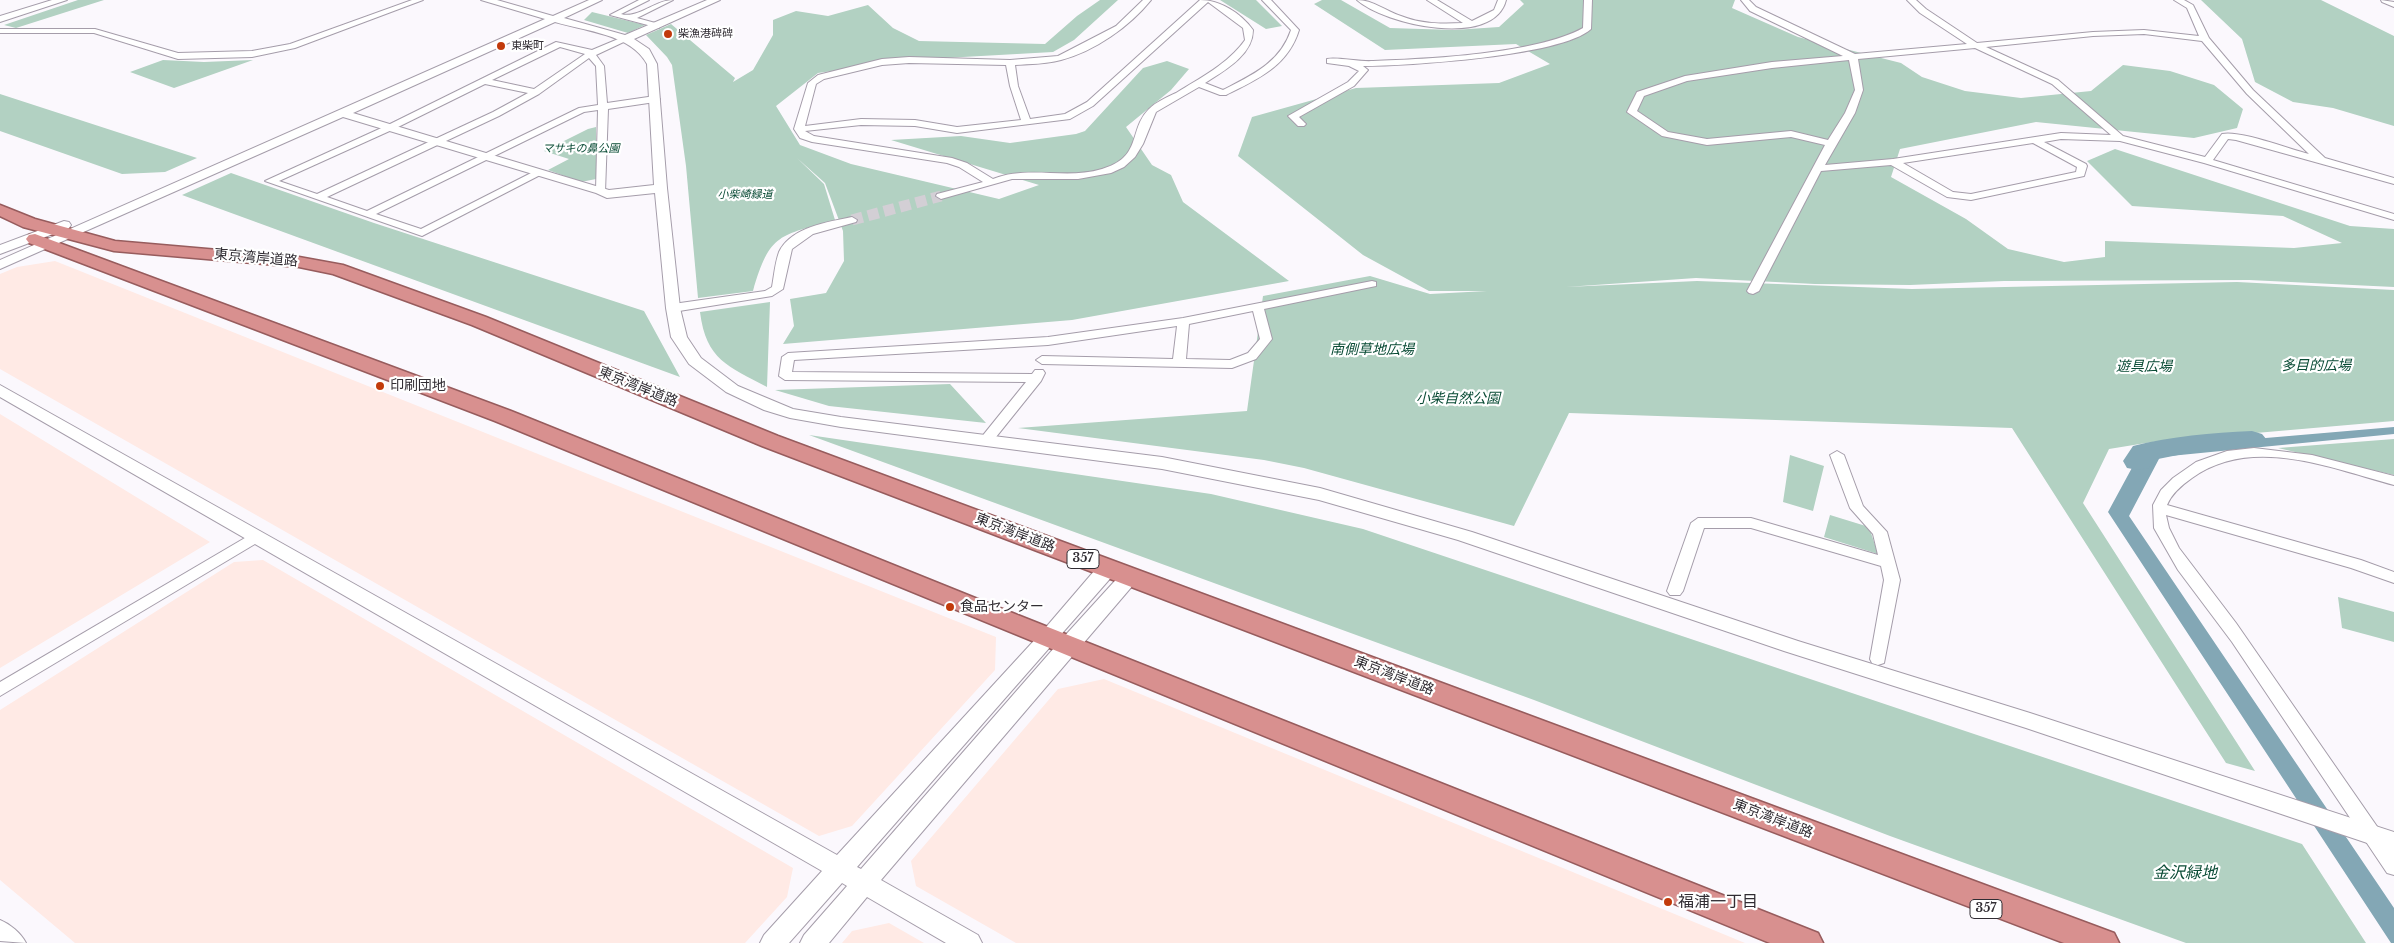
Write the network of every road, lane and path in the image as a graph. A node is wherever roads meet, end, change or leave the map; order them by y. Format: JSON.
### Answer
{"nodes":[{"id":1,"x":62,"y":0,"type":"edge"},
{"id":2,"x":419,"y":0,"type":"edge"},
{"id":3,"x":486,"y":0,"type":"edge"},
{"id":4,"x":575,"y":0,"type":"edge"},
{"id":5,"x":597,"y":0,"type":"edge"},
{"id":6,"x":645,"y":0,"type":"edge"},
{"id":7,"x":669,"y":0,"type":"edge"},
{"id":8,"x":715,"y":0,"type":"edge"},
{"id":9,"x":1147,"y":0,"type":"edge"},
{"id":10,"x":1205,"y":0,"type":"edge"},
{"id":11,"x":1210,"y":0,"type":"edge"},
{"id":12,"x":1266,"y":0,"type":"edge"},
{"id":13,"x":1361,"y":0,"type":"edge"},
{"id":14,"x":1431,"y":0,"type":"edge"},
{"id":15,"x":1502,"y":0,"type":"edge"},
{"id":16,"x":1588,"y":0,"type":"edge"},
{"id":17,"x":1745,"y":0,"type":"edge"},
{"id":18,"x":1911,"y":0,"type":"edge"},
{"id":19,"x":2178,"y":0,"type":"edge"},
{"id":20,"x":2385,"y":0,"type":"edge"},
{"id":21,"x":2394,"y":5,"type":"edge"},
{"id":22,"x":548,"y":17,"type":"junction"},
{"id":23,"x":631,"y":18,"type":"junction"},
{"id":24,"x":0,"y":19,"type":"edge"},
{"id":25,"x":1471,"y":24,"type":"junction"},
{"id":26,"x":656,"y":26,"type":"junction"},
{"id":27,"x":0,"y":31,"type":"edge"},
{"id":28,"x":626,"y":39,"type":"junction"},
{"id":29,"x":2205,"y":39,"type":"junction"},
{"id":30,"x":1976,"y":44,"type":"junction"},
{"id":31,"x":590,"y":54,"type":"junction"},
{"id":32,"x":1852,"y":57,"type":"junction"},
{"id":33,"x":1330,"y":61,"type":"dead end"},
{"id":34,"x":1010,"y":63,"type":"junction"},
{"id":35,"x":1351,"y":64,"type":"junction"},
{"id":36,"x":483,"y":81,"type":"junction"},
{"id":37,"x":1197,"y":83,"type":"junction"},
{"id":38,"x":536,"y":92,"type":"junction"},
{"id":39,"x":655,"y":100,"type":"junction"},
{"id":40,"x":603,"y":106,"type":"junction"},
{"id":41,"x":345,"y":114,"type":"junction"},
{"id":42,"x":1027,"y":122,"type":"junction"},
{"id":43,"x":1301,"y":124,"type":"dead end"},
{"id":44,"x":390,"y":127,"type":"junction"},
{"id":45,"x":799,"y":129,"type":"junction"},
{"id":46,"x":2120,"y":138,"type":"junction"},
{"id":47,"x":2034,"y":140,"type":"junction"},
{"id":48,"x":438,"y":141,"type":"junction"},
{"id":49,"x":1831,"y":143,"type":"junction"},
{"id":50,"x":489,"y":156,"type":"junction"},
{"id":51,"x":2323,"y":161,"type":"junction"},
{"id":52,"x":1893,"y":162,"type":"junction"},
{"id":53,"x":2207,"y":162,"type":"junction"},
{"id":54,"x":1820,"y":168,"type":"junction"},
{"id":55,"x":539,"y":173,"type":"junction"},
{"id":56,"x":2394,"y":181,"type":"edge"},
{"id":57,"x":991,"y":182,"type":"junction"},
{"id":58,"x":661,"y":188,"type":"junction"},
{"id":59,"x":602,"y":190,"type":"junction"},
{"id":60,"x":942,"y":196,"type":"tunnel mouth"},
{"id":61,"x":318,"y":197,"type":"junction"},
{"id":62,"x":0,"y":210,"type":"edge"},
{"id":63,"x":368,"y":214,"type":"junction"},
{"id":64,"x":2394,"y":217,"type":"edge"},
{"id":65,"x":852,"y":220,"type":"tunnel mouth"},
{"id":66,"x":0,"y":226,"type":"edge"},
{"id":67,"x":51,"y":236,"type":"junction"},
{"id":68,"x":0,"y":250,"type":"edge"},
{"id":69,"x":0,"y":265,"type":"edge"},
{"id":70,"x":1372,"y":284,"type":"dead end"},
{"id":71,"x":1753,"y":291,"type":"dead end"},
{"id":72,"x":673,"y":308,"type":"junction"},
{"id":73,"x":1258,"y":308,"type":"junction"},
{"id":74,"x":1183,"y":322,"type":"junction"},
{"id":75,"x":1048,"y":341,"type":"junction"},
{"id":76,"x":1042,"y":360,"type":"junction"},
{"id":77,"x":1178,"y":363,"type":"junction"},
{"id":78,"x":1037,"y":378,"type":"junction"},
{"id":79,"x":0,"y":390,"type":"edge"},
{"id":80,"x":987,"y":440,"type":"junction"},
{"id":81,"x":1837,"y":455,"type":"dead end"},
{"id":82,"x":2394,"y":480,"type":"edge"},
{"id":83,"x":2159,"y":508,"type":"junction"},
{"id":84,"x":255,"y":537,"type":"junction"},
{"id":85,"x":1886,"y":562,"type":"junction"},
{"id":86,"x":1119,"y":572,"type":"junction"},
{"id":87,"x":2394,"y":578,"type":"edge"},
{"id":88,"x":1675,"y":591,"type":"dead end"},
{"id":89,"x":1058,"y":641,"type":"junction"},
{"id":90,"x":1878,"y":659,"type":"dead end"},
{"id":91,"x":0,"y":690,"type":"edge"},
{"id":92,"x":2384,"y":839,"type":"edge"},
{"id":93,"x":2394,"y":868,"type":"edge"},
{"id":94,"x":840,"y":869,"type":"junction"},
{"id":95,"x":1905,"y":869,"type":"junction"},
{"id":96,"x":866,"y":883,"type":"junction"},
{"id":97,"x":0,"y":928,"type":"edge"},
{"id":98,"x":16,"y":943,"type":"edge"},
{"id":99,"x":773,"y":943,"type":"edge"},
{"id":100,"x":813,"y":943,"type":"edge"},
{"id":101,"x":969,"y":943,"type":"edge"},
{"id":102,"x":1807,"y":943,"type":"edge"},
{"id":103,"x":2070,"y":943,"type":"edge"},
{"id":104,"x":2102,"y":943,"type":"edge"}],
"edges":[{"from":1,"to":24,"type":"street"},
{"from":2,"to":27,"type":"street"},
{"from":3,"to":22,"type":"street"},
{"from":4,"to":22,"type":"street"},
{"from":5,"to":22,"type":"street"},
{"from":6,"to":23,"type":"street"},
{"from":7,"to":23,"type":"street"},
{"from":8,"to":26,"type":"street"},
{"from":9,"to":34,"type":"street"},
{"from":10,"to":42,"type":"street"},
{"from":11,"to":37,"type":"street"},
{"from":12,"to":37,"type":"street"},
{"from":13,"to":25,"type":"street"},
{"from":14,"to":25,"type":"street"},
{"from":15,"to":25,"type":"street"},
{"from":16,"to":35,"type":"street"},
{"from":17,"to":32,"type":"street"},
{"from":18,"to":30,"type":"street"},
{"from":19,"to":29,"type":"street"},
{"from":20,"to":21,"type":"street"},
{"from":22,"to":28,"type":"street"},
{"from":22,"to":41,"type":"street"},
{"from":22,"to":67,"type":"street"},
{"from":23,"to":26,"type":"street"},
{"from":26,"to":28,"type":"street"},
{"from":28,"to":31,"type":"street"},
{"from":28,"to":39,"type":"street"},
{"from":29,"to":30,"type":"street"},
{"from":29,"to":51,"type":"street"},
{"from":30,"to":32,"type":"street"},
{"from":30,"to":46,"type":"street"},
{"from":31,"to":36,"type":"street"},
{"from":31,"to":38,"type":"street"},
{"from":31,"to":40,"type":"street"},
{"from":32,"to":49,"type":"street"},
{"from":32,"to":49,"type":"street"},
{"from":33,"to":35,"type":"street"},
{"from":34,"to":42,"type":"street"},
{"from":34,"to":45,"type":"street"},
{"from":35,"to":43,"type":"street"},
{"from":36,"to":38,"type":"street"},
{"from":36,"to":44,"type":"street"},
{"from":37,"to":57,"type":"street"},
{"from":38,"to":48,"type":"street"},
{"from":39,"to":40,"type":"street"},
{"from":39,"to":58,"type":"street"},
{"from":40,"to":50,"type":"street"},
{"from":40,"to":59,"type":"street"},
{"from":41,"to":44,"type":"street"},
{"from":41,"to":67,"type":"street"},
{"from":42,"to":45,"type":"street"},
{"from":44,"to":48,"type":"street"},
{"from":44,"to":61,"type":"street"},
{"from":45,"to":57,"type":"street"},
{"from":46,"to":47,"type":"street"},
{"from":46,"to":53,"type":"street"},
{"from":47,"to":52,"type":"street"},
{"from":47,"to":52,"type":"street"},
{"from":48,"to":50,"type":"street"},
{"from":48,"to":61,"type":"street"},
{"from":49,"to":54,"type":"street"},
{"from":50,"to":55,"type":"street"},
{"from":50,"to":63,"type":"street"},
{"from":51,"to":53,"type":"street"},
{"from":51,"to":56,"type":"street"},
{"from":52,"to":54,"type":"street"},
{"from":53,"to":64,"type":"street"},
{"from":54,"to":71,"type":"street"},
{"from":55,"to":59,"type":"street"},
{"from":55,"to":63,"type":"street"},
{"from":57,"to":60,"type":"street"},
{"from":58,"to":59,"type":"street"},
{"from":58,"to":72,"type":"street"},
{"from":61,"to":63,"type":"street"},
{"from":62,"to":67,"type":"highway","name":"東京湾岸道路","number":"357"},
{"from":65,"to":72,"type":"street"},
{"from":66,"to":67,"type":"highway","name":"東京湾岸道路","number":"357"},
{"from":67,"to":68,"type":"street"},
{"from":67,"to":69,"type":"street"},
{"from":67,"to":86,"type":"highway","name":"東京湾岸道路","number":"357"},
{"from":67,"to":89,"type":"highway","name":"東京湾岸道路","number":"357"},
{"from":70,"to":73,"type":"street"},
{"from":72,"to":80,"type":"street"},
{"from":73,"to":74,"type":"street"},
{"from":73,"to":77,"type":"street"},
{"from":74,"to":75,"type":"street"},
{"from":74,"to":77,"type":"street"},
{"from":75,"to":76,"type":"street"},
{"from":75,"to":78,"type":"street"},
{"from":76,"to":77,"type":"street"},
{"from":76,"to":78,"type":"street"},
{"from":78,"to":80,"type":"street"},
{"from":79,"to":84,"type":"street"},
{"from":80,"to":92,"type":"street"},
{"from":81,"to":85,"type":"street"},
{"from":82,"to":83,"type":"street"},
{"from":83,"to":87,"type":"street"},
{"from":83,"to":92,"type":"street"},
{"from":84,"to":91,"type":"street"},
{"from":84,"to":94,"type":"street"},
{"from":85,"to":88,"type":"street"},
{"from":85,"to":90,"type":"street"},
{"from":86,"to":89,"type":"street"},
{"from":86,"to":95,"type":"highway","name":"東京湾岸道路","number":"357"},
{"from":89,"to":94,"type":"street"},
{"from":89,"to":96,"type":"street"},
{"from":89,"to":102,"type":"highway","name":"東京湾岸道路","number":"357"},
{"from":92,"to":93,"type":"street"},
{"from":94,"to":96,"type":"street"},
{"from":94,"to":99,"type":"street"},
{"from":95,"to":103,"type":"highway","number":"357"},
{"from":95,"to":104,"type":"highway","name":"東京湾岸道路","number":"357"},
{"from":96,"to":100,"type":"street"},
{"from":96,"to":101,"type":"street"},
{"from":97,"to":98,"type":"street"}]}
